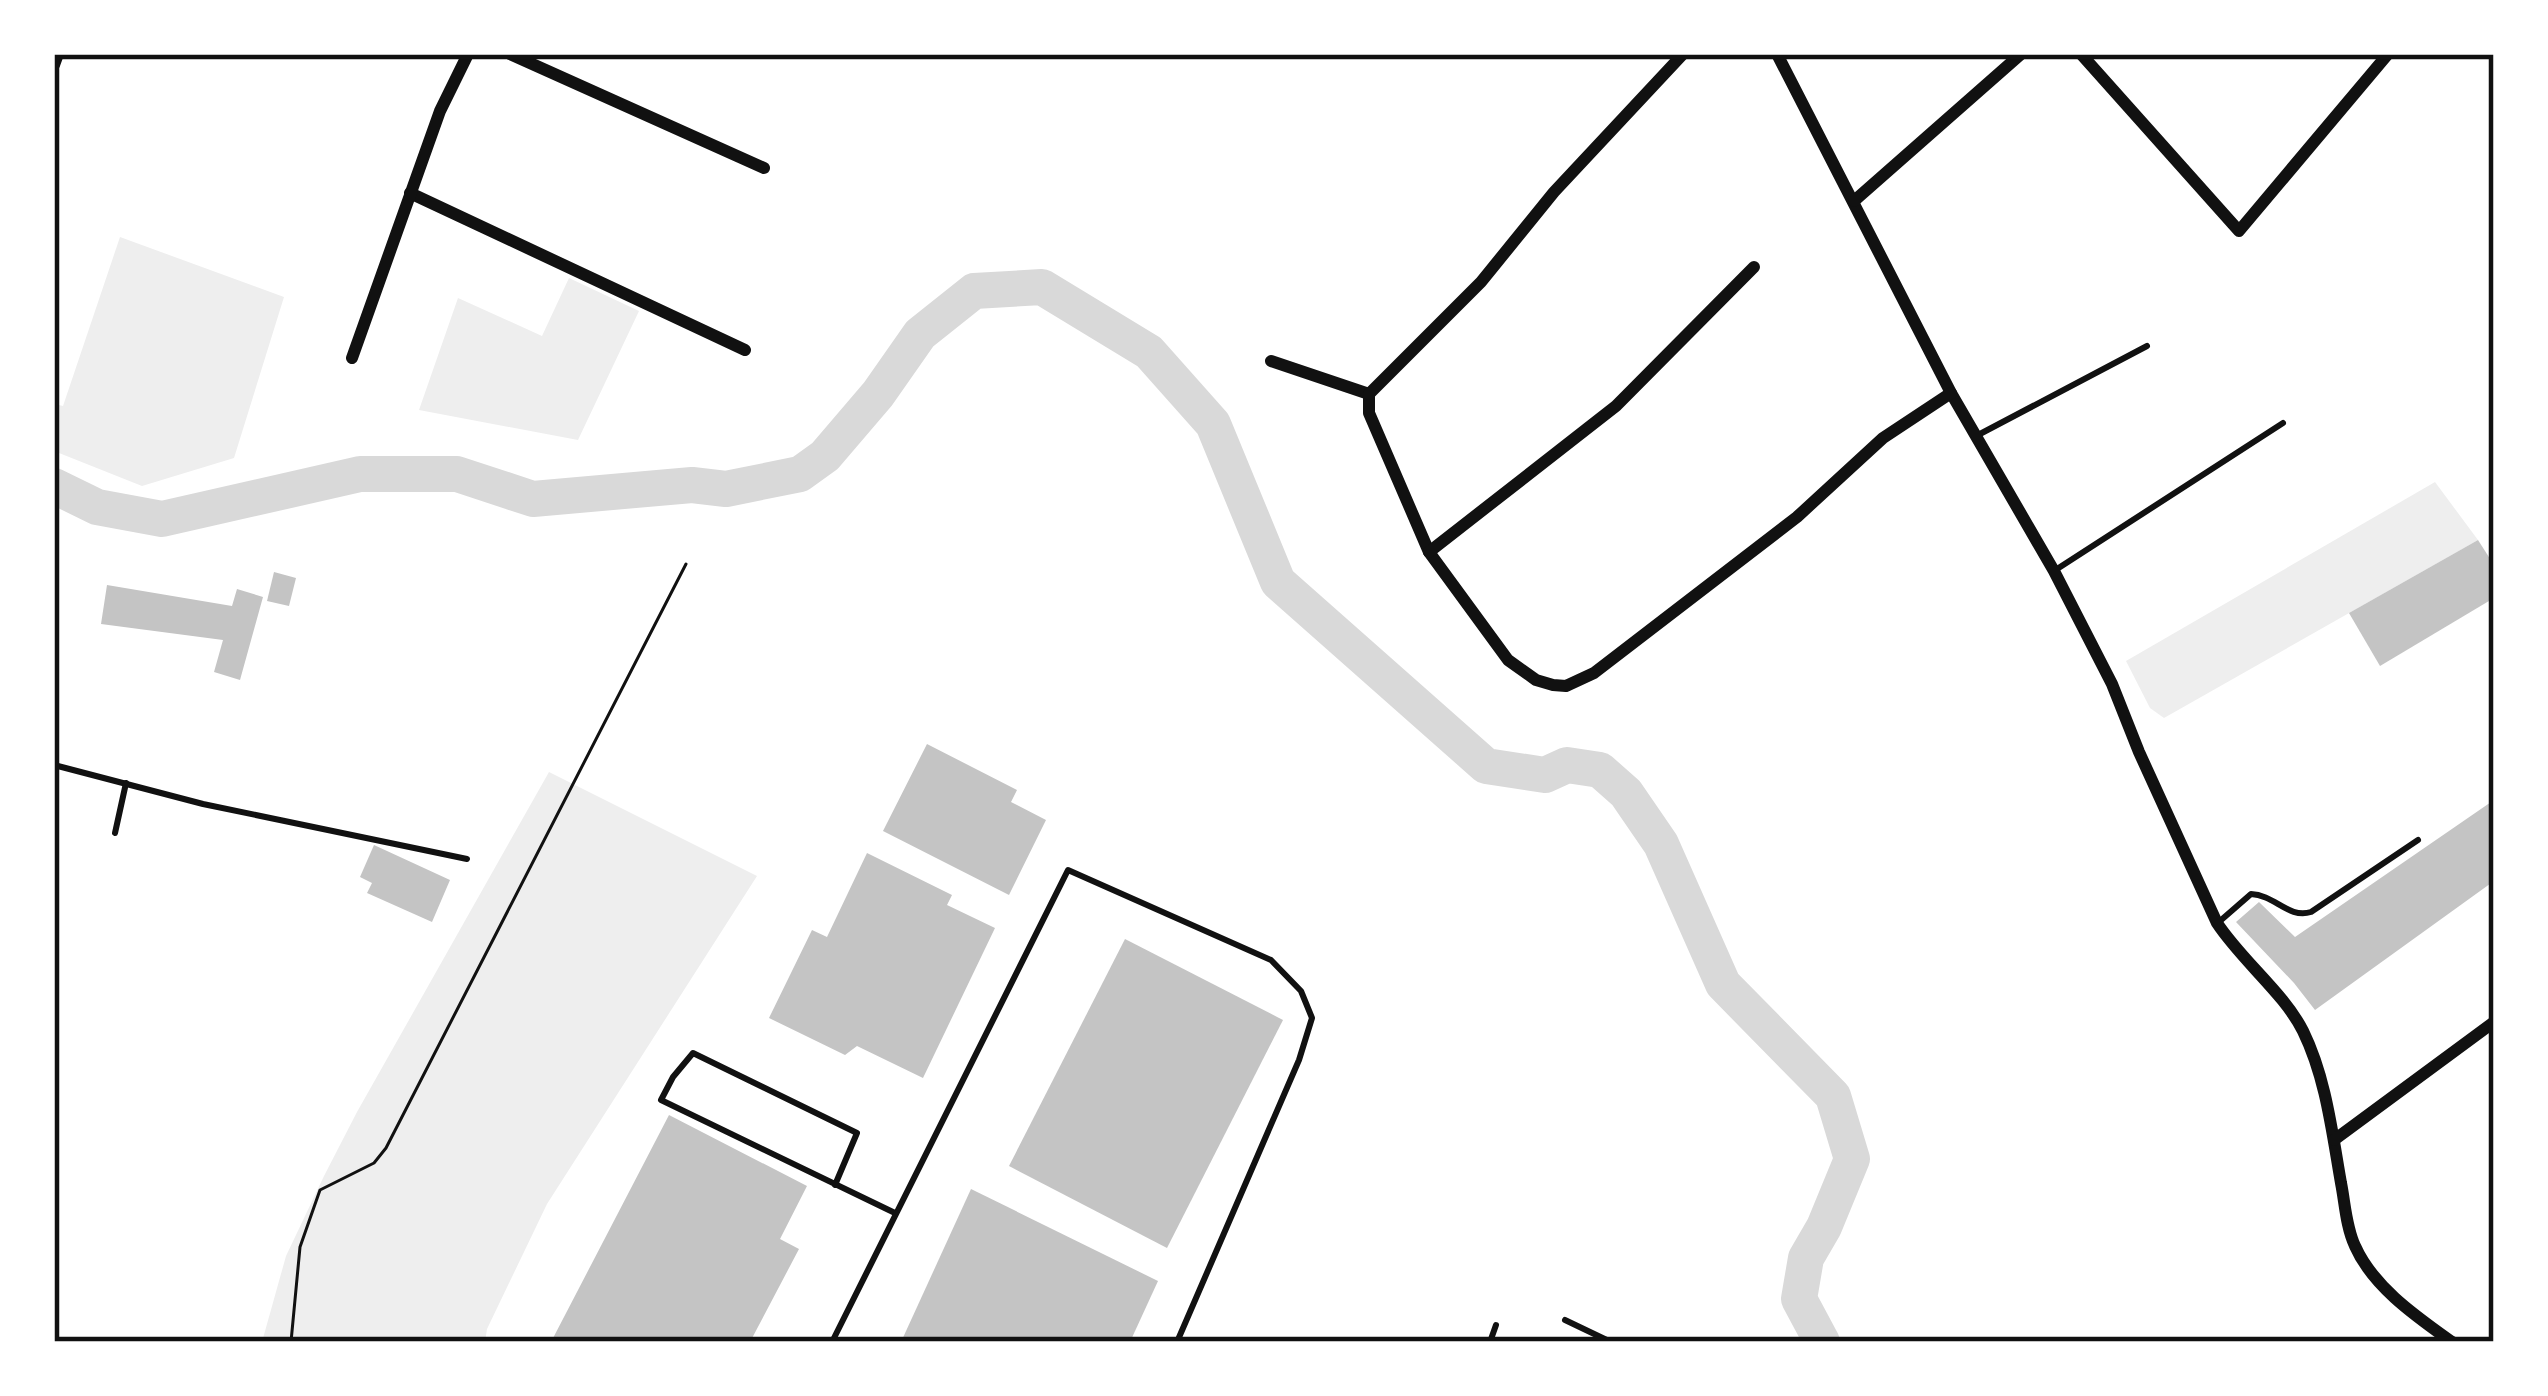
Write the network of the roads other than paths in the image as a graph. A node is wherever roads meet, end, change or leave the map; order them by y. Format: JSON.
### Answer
{"nodes":[{"id":1,"x":58,"y":54,"type":"edge"},
{"id":2,"x":468,"y":54,"type":"edge"},
{"id":3,"x":510,"y":54,"type":"edge"},
{"id":4,"x":1683,"y":54,"type":"edge"},
{"id":5,"x":1777,"y":54,"type":"edge"},
{"id":6,"x":2021,"y":54,"type":"edge"},
{"id":7,"x":2081,"y":54,"type":"edge"},
{"id":8,"x":2388,"y":54,"type":"edge"},
{"id":9,"x":54,"y":64,"type":"edge"},
{"id":10,"x":764,"y":168,"type":"dead end"},
{"id":11,"x":410,"y":193,"type":"junction"},
{"id":12,"x":1854,"y":201,"type":"junction"},
{"id":13,"x":1754,"y":267,"type":"dead end"},
{"id":14,"x":2147,"y":346,"type":"dead end"},
{"id":15,"x":745,"y":350,"type":"dead end"},
{"id":16,"x":352,"y":358,"type":"dead end"},
{"id":17,"x":1271,"y":361,"type":"dead end"},
{"id":18,"x":1951,"y":393,"type":"junction"},
{"id":19,"x":1369,"y":394,"type":"junction"},
{"id":20,"x":2283,"y":423,"type":"dead end"},
{"id":21,"x":1975,"y":437,"type":"junction"},
{"id":22,"x":1430,"y":552,"type":"junction"},
{"id":23,"x":2054,"y":572,"type":"junction"},
{"id":24,"x":54,"y":765,"type":"edge"},
{"id":25,"x":125,"y":783,"type":"junction"},
{"id":26,"x":115,"y":833,"type":"dead end"},
{"id":27,"x":2418,"y":840,"type":"dead end"},
{"id":28,"x":467,"y":859,"type":"dead end"},
{"id":29,"x":2217,"y":923,"type":"junction"},
{"id":30,"x":2494,"y":1022,"type":"edge"},
{"id":31,"x":2334,"y":1140,"type":"junction"},
{"id":32,"x":836,"y":1185,"type":"junction"},
{"id":33,"x":895,"y":1213,"type":"junction"},
{"id":34,"x":1565,"y":1320,"type":"dead end"},
{"id":35,"x":1496,"y":1325,"type":"dead end"},
{"id":36,"x":832,"y":1342,"type":"edge"},
{"id":37,"x":1178,"y":1342,"type":"edge"},
{"id":38,"x":1490,"y":1342,"type":"edge"},
{"id":39,"x":1611,"y":1342,"type":"edge"},
{"id":40,"x":2452,"y":1342,"type":"edge"}],
"edges":[{"from":1,"to":9,"type":"street"},
{"from":2,"to":11,"type":"street"},
{"from":3,"to":10,"type":"street"},
{"from":4,"to":19,"type":"street"},
{"from":5,"to":12,"type":"street"},
{"from":6,"to":12,"type":"street"},
{"from":7,"to":8,"type":"street"},
{"from":11,"to":15,"type":"street"},
{"from":11,"to":16,"type":"street"},
{"from":12,"to":18,"type":"street"},
{"from":13,"to":22,"type":"street"},
{"from":14,"to":21,"type":"lane"},
{"from":17,"to":19,"type":"street"},
{"from":18,"to":21,"type":"street"},
{"from":18,"to":22,"type":"street"},
{"from":19,"to":22,"type":"street"},
{"from":20,"to":23,"type":"lane"},
{"from":21,"to":23,"type":"street"},
{"from":23,"to":29,"type":"street"},
{"from":24,"to":25,"type":"lane"},
{"from":25,"to":26,"type":"lane"},
{"from":25,"to":28,"type":"lane"},
{"from":27,"to":29,"type":"lane"},
{"from":29,"to":31,"type":"street"},
{"from":30,"to":31,"type":"street"},
{"from":31,"to":40,"type":"street"},
{"from":32,"to":32,"type":"lane"},
{"from":32,"to":33,"type":"lane"},
{"from":33,"to":36,"type":"lane"},
{"from":33,"to":37,"type":"lane"},
{"from":34,"to":39,"type":"lane"},
{"from":35,"to":38,"type":"lane"}]}
